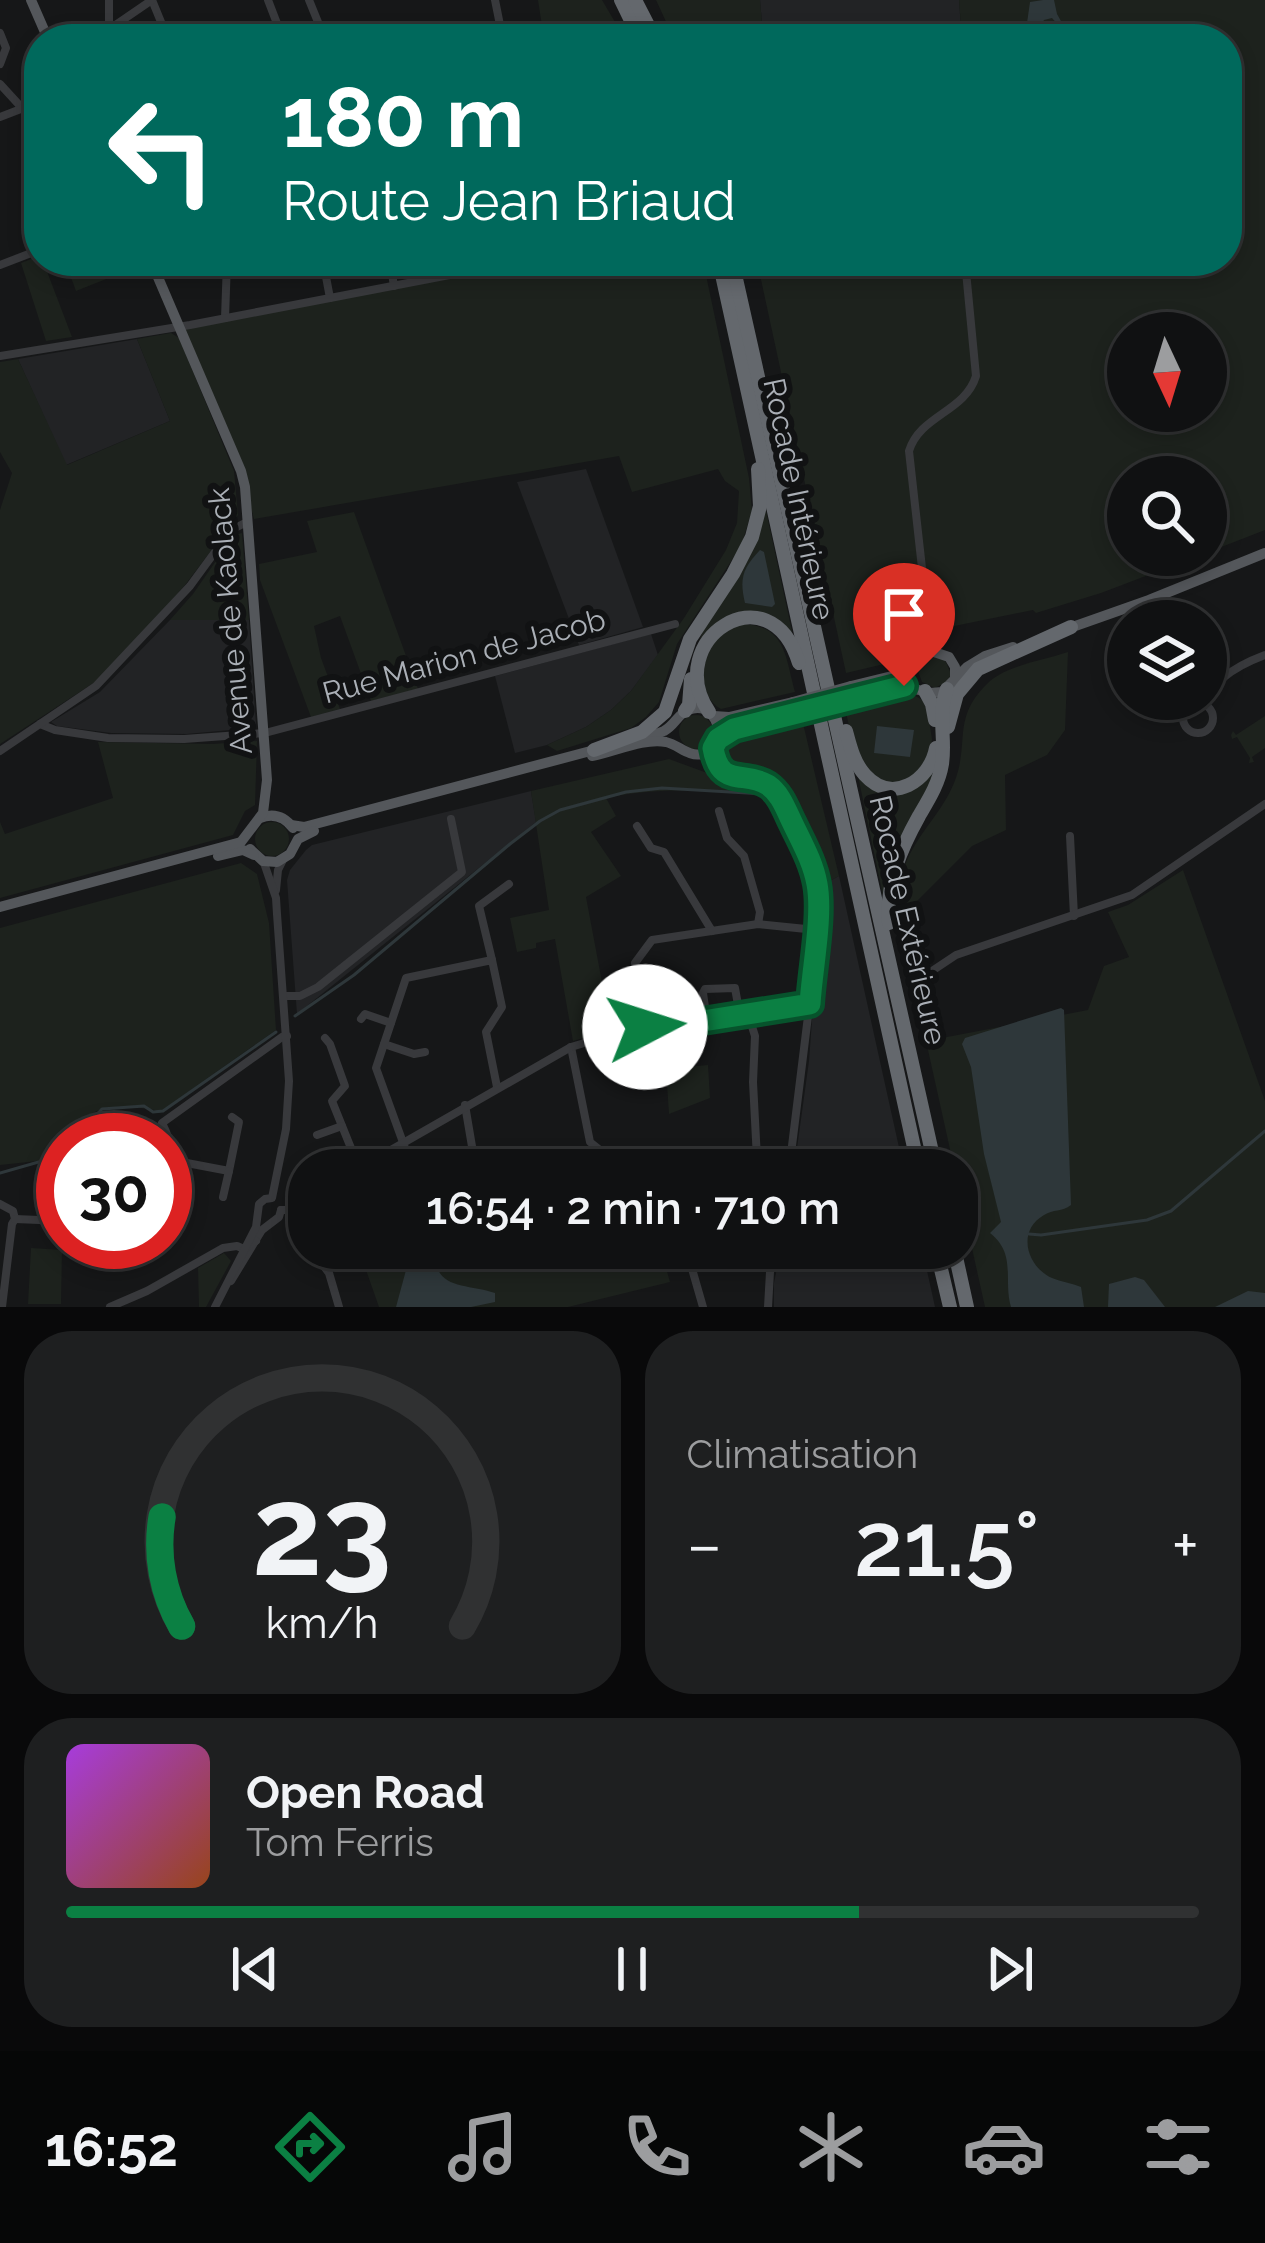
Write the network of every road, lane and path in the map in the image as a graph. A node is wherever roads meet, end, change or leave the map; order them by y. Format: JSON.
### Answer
{"nodes":[{"id":1,"x":152,"y":0,"type":"edge"},
{"id":2,"x":117,"y":24,"type":"edge"},
{"id":3,"x":0,"y":33,"type":"edge"},
{"id":4,"x":0,"y":64,"type":"edge"},
{"id":5,"x":0,"y":84,"type":"edge"},
{"id":6,"x":24,"y":107,"type":"edge"},
{"id":7,"x":17,"y":110,"type":"junction"},
{"id":8,"x":0,"y":117,"type":"edge"},
{"id":9,"x":158,"y":276,"type":"edge"},
{"id":10,"x":227,"y":276,"type":"edge"},
{"id":11,"x":325,"y":276,"type":"edge"},
{"id":12,"x":392,"y":276,"type":"edge"},
{"id":13,"x":434,"y":276,"type":"edge"},
{"id":14,"x":722,"y":276,"type":"edge"},
{"id":15,"x":735,"y":276,"type":"edge"},
{"id":16,"x":966,"y":276,"type":"edge"},
{"id":17,"x":394,"y":286,"type":"junction"},
{"id":18,"x":330,"y":298,"type":"junction"},
{"id":19,"x":225,"y":318,"type":"junction"},
{"id":20,"x":180,"y":326,"type":"junction"},
{"id":21,"x":0,"y":356,"type":"edge"},
{"id":22,"x":746,"y":378,"type":"junction"},
{"id":23,"x":248,"y":522,"type":"junction"},
{"id":24,"x":1265,"y":553,"type":"edge"},
{"id":25,"x":675,"y":623,"type":"dead end"},
{"id":26,"x":700,"y":627,"type":"junction"},
{"id":27,"x":1071,"y":628,"type":"junction"},
{"id":28,"x":936,"y":650,"type":"junction"},
{"id":29,"x":1265,"y":653,"type":"edge"},
{"id":30,"x":985,"y":656,"type":"junction"},
{"id":31,"x":914,"y":664,"type":"junction"},
{"id":32,"x":1227,"y":670,"type":"edge"},
{"id":33,"x":1227,"y":676,"type":"edge"},
{"id":34,"x":951,"y":684,"type":"junction"},
{"id":35,"x":828,"y":690,"type":"junction"},
{"id":36,"x":922,"y":690,"type":"junction"},
{"id":37,"x":853,"y":692,"type":"junction"},
{"id":38,"x":794,"y":708,"type":"junction"},
{"id":39,"x":711,"y":714,"type":"junction"},
{"id":40,"x":680,"y":717,"type":"junction"},
{"id":41,"x":1184,"y":720,"type":"edge"},
{"id":42,"x":1212,"y":720,"type":"edge"},
{"id":43,"x":40,"y":724,"type":"junction"},
{"id":44,"x":265,"y":733,"type":"junction"},
{"id":45,"x":712,"y":747,"type":"junction"},
{"id":46,"x":680,"y":748,"type":"junction"},
{"id":47,"x":594,"y":750,"type":"junction"},
{"id":48,"x":0,"y":751,"type":"edge"},
{"id":49,"x":547,"y":764,"type":"junction"},
{"id":50,"x":831,"y":775,"type":"junction"},
{"id":51,"x":267,"y":780,"type":"junction"},
{"id":52,"x":926,"y":804,"type":"junction"},
{"id":53,"x":1265,"y":804,"type":"edge"},
{"id":54,"x":359,"y":810,"type":"junction"},
{"id":55,"x":719,"y":811,"type":"dead end"},
{"id":56,"x":260,"y":818,"type":"junction"},
{"id":57,"x":451,"y":820,"type":"dead end"},
{"id":58,"x":286,"y":821,"type":"junction"},
{"id":59,"x":637,"y":826,"type":"dead end"},
{"id":60,"x":248,"y":834,"type":"junction"},
{"id":61,"x":1070,"y":836,"type":"dead end"},
{"id":62,"x":296,"y":843,"type":"junction"},
{"id":63,"x":258,"y":858,"type":"junction"},
{"id":64,"x":284,"y":860,"type":"junction"},
{"id":65,"x":509,"y":884,"type":"dead end"},
{"id":66,"x":276,"y":898,"type":"junction"},
{"id":67,"x":0,"y":911,"type":"edge"},
{"id":68,"x":1074,"y":916,"type":"junction"},
{"id":69,"x":758,"y":924,"type":"junction"},
{"id":70,"x":816,"y":930,"type":"junction"},
{"id":71,"x":712,"y":931,"type":"junction"},
{"id":72,"x":492,"y":960,"type":"junction"},
{"id":73,"x":932,"y":971,"type":"dead end"},
{"id":74,"x":892,"y":975,"type":"junction"},
{"id":75,"x":284,"y":996,"type":"junction"},
{"id":76,"x":810,"y":1004,"type":"junction"},
{"id":77,"x":744,"y":1015,"type":"junction"},
{"id":78,"x":361,"y":1019,"type":"dead end"},
{"id":79,"x":707,"y":1021,"type":"junction"},
{"id":80,"x":391,"y":1023,"type":"junction"},
{"id":81,"x":646,"y":1030,"type":"junction"},
{"id":82,"x":287,"y":1036,"type":"junction"},
{"id":83,"x":325,"y":1038,"type":"dead end"},
{"id":84,"x":384,"y":1044,"type":"junction"},
{"id":85,"x":571,"y":1046,"type":"junction"},
{"id":86,"x":425,"y":1052,"type":"dead end"},
{"id":87,"x":497,"y":1088,"type":"junction"},
{"id":88,"x":465,"y":1106,"type":"junction"},
{"id":89,"x":177,"y":1113,"type":"edge"},
{"id":90,"x":232,"y":1117,"type":"dead end"},
{"id":91,"x":342,"y":1126,"type":"junction"},
{"id":92,"x":317,"y":1135,"type":"dead end"},
{"id":93,"x":404,"y":1142,"type":"junction"},
{"id":94,"x":350,"y":1149,"type":"edge"},
{"id":95,"x":392,"y":1149,"type":"edge"},
{"id":96,"x":406,"y":1149,"type":"edge"},
{"id":97,"x":472,"y":1149,"type":"edge"},
{"id":98,"x":599,"y":1149,"type":"edge"},
{"id":99,"x":756,"y":1149,"type":"edge"},
{"id":100,"x":792,"y":1149,"type":"edge"},
{"id":101,"x":914,"y":1149,"type":"edge"},
{"id":102,"x":932,"y":1149,"type":"edge"},
{"id":103,"x":192,"y":1164,"type":"edge"},
{"id":104,"x":229,"y":1171,"type":"junction"},
{"id":105,"x":223,"y":1197,"type":"dead end"},
{"id":106,"x":272,"y":1198,"type":"junction"},
{"id":107,"x":0,"y":1204,"type":"edge"},
{"id":108,"x":288,"y":1209,"type":"edge"},
{"id":109,"x":281,"y":1210,"type":"junction"},
{"id":110,"x":259,"y":1214,"type":"junction"},
{"id":111,"x":15,"y":1220,"type":"junction"},
{"id":112,"x":36,"y":1220,"type":"edge"},
{"id":113,"x":272,"y":1221,"type":"junction"},
{"id":114,"x":256,"y":1240,"type":"junction"},
{"id":115,"x":244,"y":1249,"type":"junction"},
{"id":116,"x":3,"y":1259,"type":"edge"},
{"id":117,"x":192,"y":1266,"type":"edge"},
{"id":118,"x":186,"y":1269,"type":"edge"},
{"id":119,"x":187,"y":1269,"type":"edge"},
{"id":120,"x":326,"y":1269,"type":"edge"},
{"id":121,"x":692,"y":1269,"type":"edge"},
{"id":122,"x":773,"y":1269,"type":"edge"},
{"id":123,"x":941,"y":1269,"type":"edge"},
{"id":124,"x":959,"y":1269,"type":"edge"},
{"id":125,"x":223,"y":1292,"type":"junction"},
{"id":126,"x":702,"y":1304,"type":"edge"},
{"id":127,"x":2,"y":1307,"type":"edge"},
{"id":128,"x":110,"y":1307,"type":"edge"},
{"id":129,"x":123,"y":1307,"type":"edge"},
{"id":130,"x":215,"y":1307,"type":"edge"},
{"id":131,"x":339,"y":1307,"type":"edge"},
{"id":132,"x":768,"y":1307,"type":"edge"},
{"id":133,"x":950,"y":1307,"type":"edge"},
{"id":134,"x":968,"y":1307,"type":"edge"}],
"edges":[{"from":1,"to":2,"type":"street"},
{"from":3,"to":4,"type":"street"},
{"from":5,"to":7,"type":"street"},
{"from":6,"to":7,"type":"street"},
{"from":7,"to":8,"type":"street"},
{"from":9,"to":20,"type":"main road","name":"Avenue de Kaolack"},
{"from":10,"to":19,"type":"street"},
{"from":11,"to":18,"type":"street"},
{"from":12,"to":17,"type":"street"},
{"from":13,"to":17,"type":"street"},
{"from":14,"to":22,"type":"highway","name":"Rocade Intérieure"},
{"from":15,"to":35,"type":"highway","name":"Rocade Extérieure"},
{"from":16,"to":28,"type":"street"},
{"from":17,"to":18,"type":"street"},
{"from":18,"to":19,"type":"street"},
{"from":19,"to":20,"type":"street"},
{"from":20,"to":21,"type":"street"},
{"from":20,"to":23,"type":"main road","name":"Avenue de Kaolack"},
{"from":22,"to":26,"type":"highway"},
{"from":22,"to":50,"type":"highway","name":"Rocade Intérieure"},
{"from":23,"to":43,"type":"street"},
{"from":23,"to":44,"type":"main road","name":"Avenue de Kaolack"},
{"from":24,"to":27,"type":"main road"},
{"from":25,"to":44,"type":"street","name":"Rue Marion de Jacob"},
{"from":26,"to":40,"type":"highway"},
{"from":26,"to":47,"type":"highway"},
{"from":27,"to":30,"type":"main road"},
{"from":27,"to":52,"type":"highway"},
{"from":28,"to":30,"type":"main road"},
{"from":28,"to":31,"type":"main road"},
{"from":28,"to":34,"type":"main road"},
{"from":29,"to":32,"type":"street"},
{"from":29,"to":33,"type":"street"},
{"from":30,"to":34,"type":"main road"},
{"from":31,"to":36,"type":"main road"},
{"from":31,"to":37,"type":"main road"},
{"from":34,"to":36,"type":"main road"},
{"from":34,"to":52,"type":"highway"},
{"from":35,"to":36,"type":"highway"},
{"from":35,"to":74,"type":"highway","name":"Rocade Extérieure"},
{"from":36,"to":37,"type":"main road"},
{"from":37,"to":38,"type":"main road","bridge":true},
{"from":38,"to":39,"type":"main road"},
{"from":38,"to":45,"type":"main road"},
{"from":39,"to":40,"type":"main road"},
{"from":39,"to":45,"type":"main road"},
{"from":39,"to":50,"type":"highway"},
{"from":40,"to":46,"type":"main road"},
{"from":40,"to":47,"type":"main road"},
{"from":41,"to":42,"type":"street"},
{"from":43,"to":44,"type":"street","name":"Rue Marion de Jacob"},
{"from":43,"to":48,"type":"street"},
{"from":44,"to":51,"type":"main road","name":"Avenue de Kaolack"},
{"from":45,"to":46,"type":"main road"},
{"from":45,"to":70,"type":"street"},
{"from":46,"to":49,"type":"main road"},
{"from":47,"to":49,"type":"main road"},
{"from":49,"to":54,"type":"main road"},
{"from":50,"to":101,"type":"highway","name":"Rocade Intérieure"},
{"from":51,"to":56,"type":"main road","name":"Avenue de Kaolack"},
{"from":51,"to":58,"type":"main road","name":"Avenue de Kaolack"},
{"from":52,"to":74,"type":"highway"},
{"from":53,"to":68,"type":"street"},
{"from":54,"to":58,"type":"main road"},
{"from":54,"to":62,"type":"main road"},
{"from":55,"to":69,"type":"street"},
{"from":56,"to":58,"type":"main road"},
{"from":56,"to":60,"type":"main road"},
{"from":57,"to":75,"type":"street"},
{"from":58,"to":62,"type":"main road"},
{"from":59,"to":71,"type":"street"},
{"from":60,"to":63,"type":"main road"},
{"from":60,"to":67,"type":"main road"},
{"from":61,"to":68,"type":"street"},
{"from":62,"to":64,"type":"main road"},
{"from":63,"to":64,"type":"main road"},
{"from":63,"to":66,"type":"street"},
{"from":63,"to":67,"type":"main road"},
{"from":64,"to":66,"type":"street"},
{"from":65,"to":72,"type":"street"},
{"from":66,"to":75,"type":"street"},
{"from":68,"to":73,"type":"street"},
{"from":69,"to":70,"type":"street"},
{"from":69,"to":71,"type":"street"},
{"from":70,"to":76,"type":"street"},
{"from":71,"to":81,"type":"street"},
{"from":72,"to":80,"type":"street"},
{"from":72,"to":87,"type":"street"},
{"from":74,"to":102,"type":"highway","name":"Rocade Extérieure"},
{"from":75,"to":82,"type":"street"},
{"from":76,"to":77,"type":"street"},
{"from":76,"to":100,"type":"street"},
{"from":77,"to":79,"type":"street"},
{"from":77,"to":79,"type":"street"},
{"from":77,"to":99,"type":"street"},
{"from":78,"to":80,"type":"street"},
{"from":79,"to":81,"type":"street"},
{"from":80,"to":84,"type":"street"},
{"from":81,"to":85,"type":"street"},
{"from":82,"to":89,"type":"street"},
{"from":82,"to":106,"type":"street"},
{"from":83,"to":91,"type":"street"},
{"from":84,"to":86,"type":"street"},
{"from":84,"to":93,"type":"street"},
{"from":85,"to":87,"type":"street"},
{"from":85,"to":98,"type":"street"},
{"from":87,"to":88,"type":"street"},
{"from":88,"to":93,"type":"street"},
{"from":88,"to":97,"type":"street"},
{"from":90,"to":104,"type":"street"},
{"from":91,"to":92,"type":"street"},
{"from":91,"to":94,"type":"street"},
{"from":93,"to":95,"type":"street"},
{"from":93,"to":96,"type":"street"},
{"from":103,"to":104,"type":"street"},
{"from":104,"to":105,"type":"street"},
{"from":106,"to":109,"type":"street"},
{"from":106,"to":110,"type":"street"},
{"from":107,"to":111,"type":"street"},
{"from":108,"to":109,"type":"street"},
{"from":109,"to":113,"type":"street"},
{"from":110,"to":113,"type":"street"},
{"from":110,"to":115,"type":"street"},
{"from":111,"to":112,"type":"street"},
{"from":111,"to":116,"type":"street"},
{"from":113,"to":114,"type":"street"},
{"from":114,"to":115,"type":"street"},
{"from":114,"to":125,"type":"street"},
{"from":115,"to":117,"type":"street"},
{"from":115,"to":125,"type":"street"},
{"from":116,"to":127,"type":"street"},
{"from":118,"to":128,"type":"street"},
{"from":119,"to":129,"type":"street"},
{"from":120,"to":131,"type":"street"},
{"from":121,"to":126,"type":"street"},
{"from":122,"to":132,"type":"street"},
{"from":123,"to":133,"type":"highway"},
{"from":124,"to":134,"type":"highway"},
{"from":125,"to":130,"type":"street"}]}
